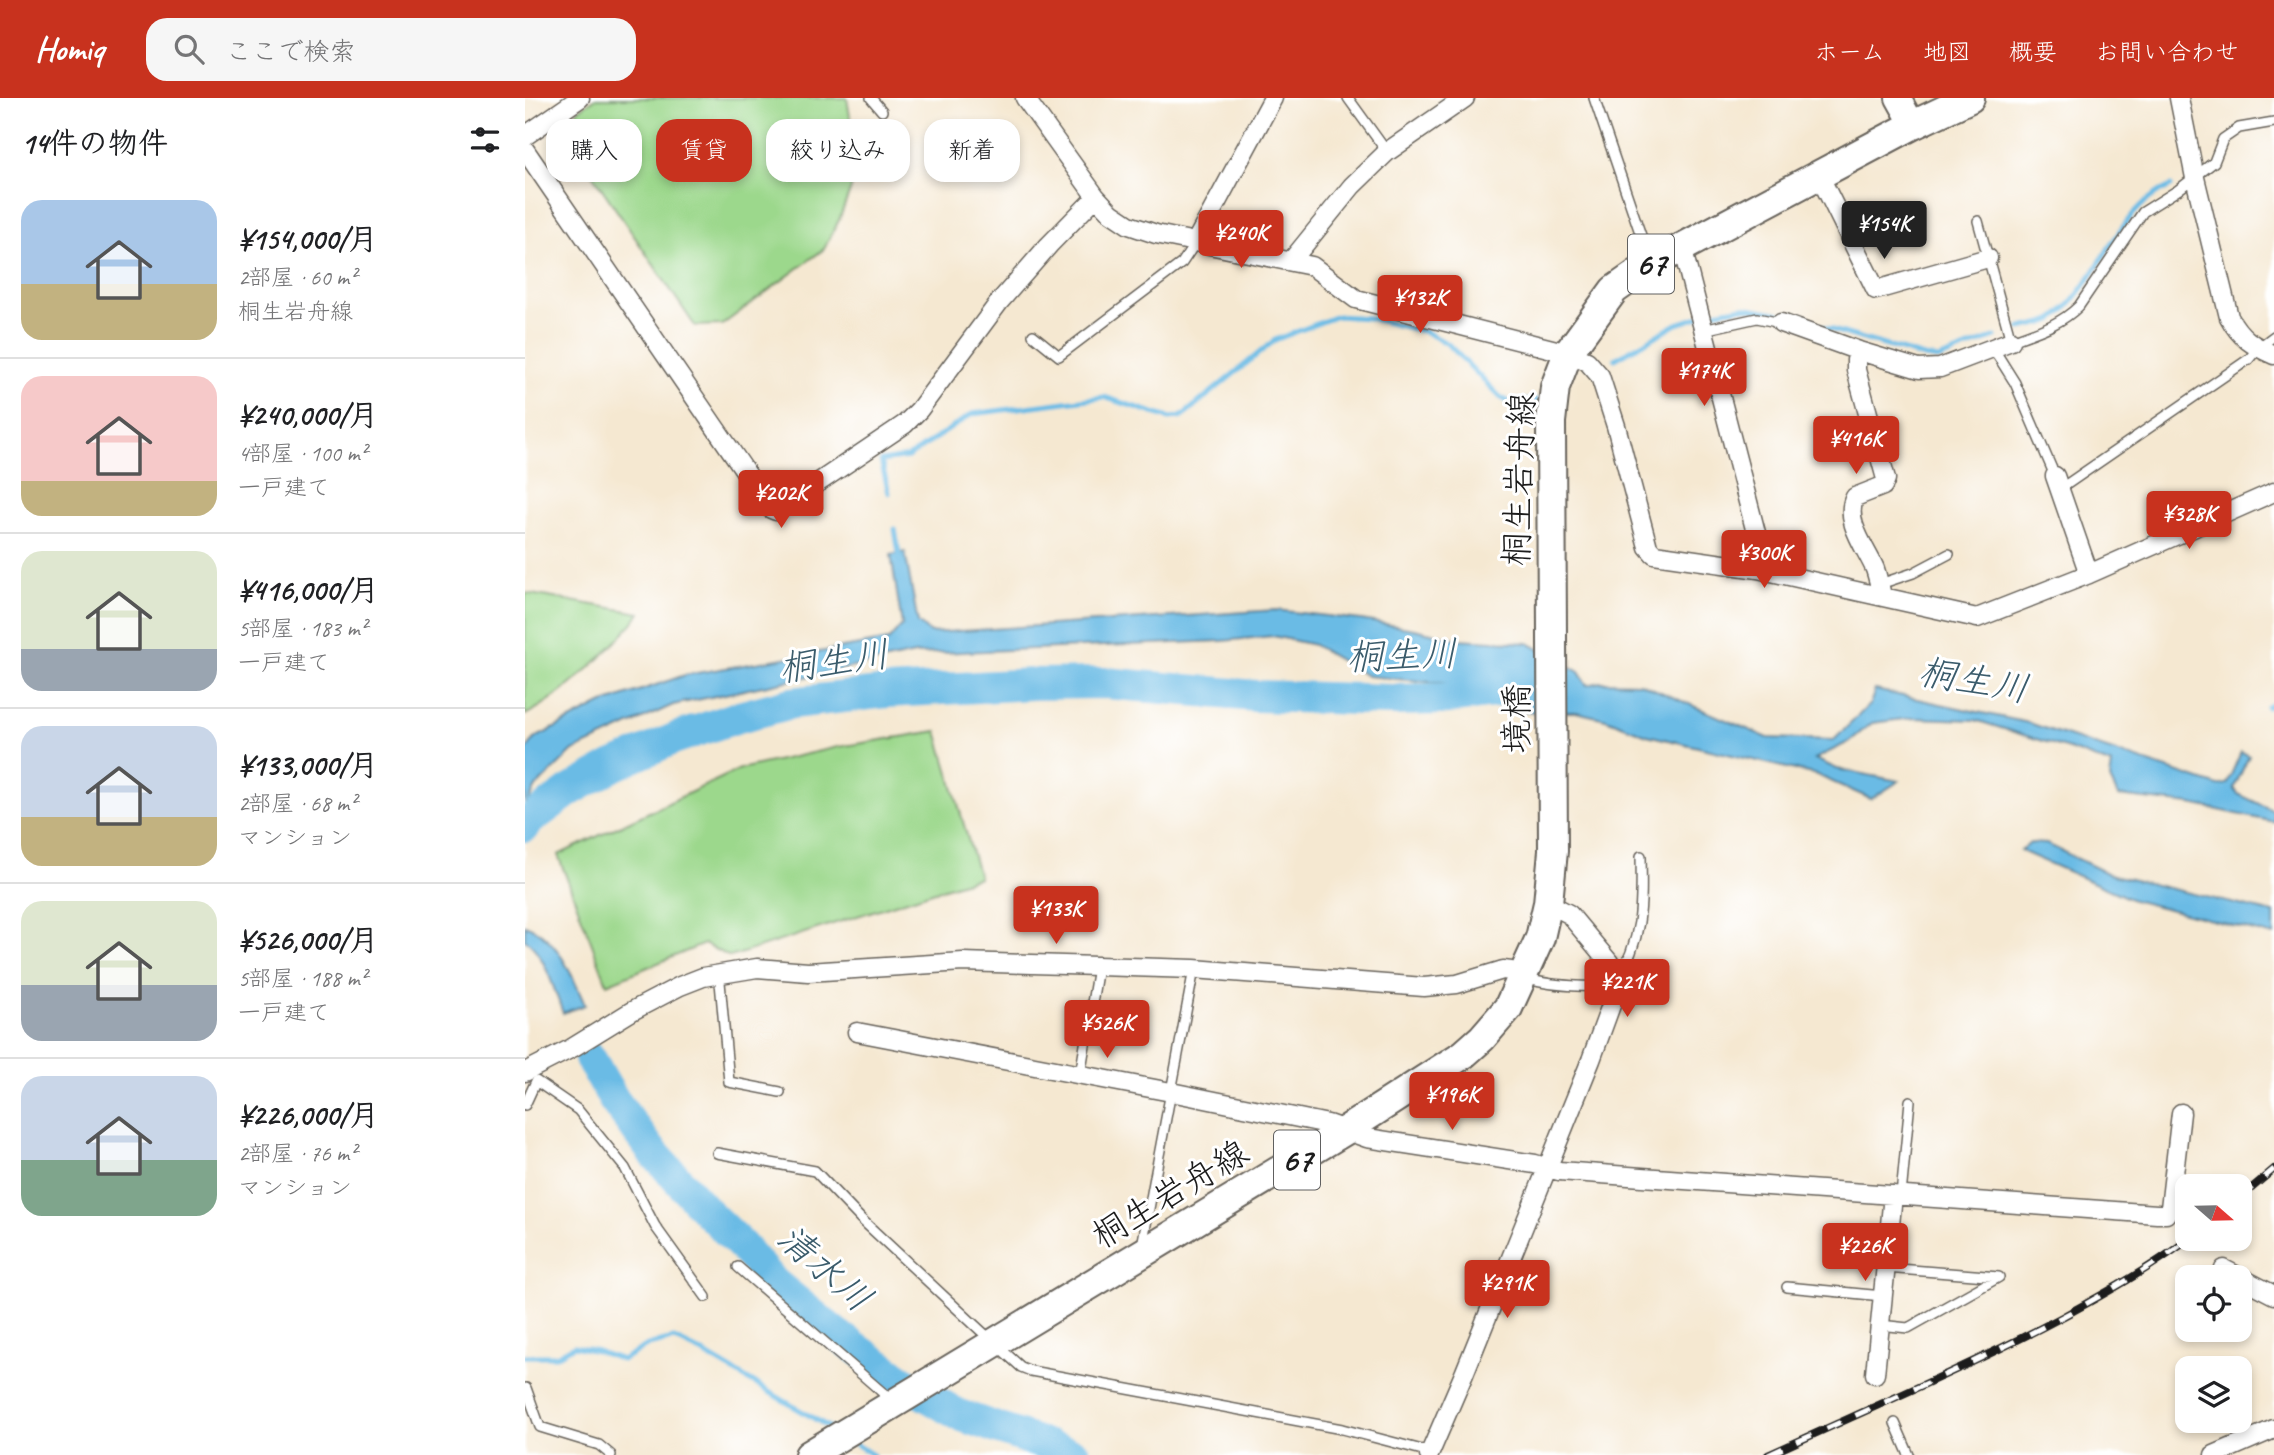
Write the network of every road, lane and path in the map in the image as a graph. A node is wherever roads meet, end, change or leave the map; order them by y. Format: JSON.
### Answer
{"nodes":[{"id":1,"x":580,"y":98,"type":"edge"},
{"id":2,"x":871,"y":98,"type":"edge"},
{"id":3,"x":1025,"y":98,"type":"edge"},
{"id":4,"x":1273,"y":98,"type":"edge"},
{"id":5,"x":1348,"y":98,"type":"edge"},
{"id":6,"x":1465,"y":98,"type":"edge"},
{"id":7,"x":1594,"y":98,"type":"edge"},
{"id":8,"x":1898,"y":98,"type":"edge"},
{"id":9,"x":1969,"y":98,"type":"edge"},
{"id":10,"x":2179,"y":98,"type":"edge"},
{"id":11,"x":882,"y":111,"type":"dead end"},
{"id":12,"x":2274,"y":121,"type":"edge"},
{"id":13,"x":1913,"y":125,"type":"junction"},
{"id":14,"x":525,"y":136,"type":"edge"},
{"id":15,"x":525,"y":150,"type":"edge"},
{"id":16,"x":1387,"y":152,"type":"junction"},
{"id":17,"x":1819,"y":174,"type":"junction"},
{"id":18,"x":2195,"y":178,"type":"junction"},
{"id":19,"x":1096,"y":197,"type":"junction"},
{"id":20,"x":1978,"y":221,"type":"dead end"},
{"id":21,"x":1196,"y":241,"type":"junction"},
{"id":22,"x":1682,"y":247,"type":"junction"},
{"id":23,"x":1988,"y":258,"type":"junction"},
{"id":24,"x":1292,"y":260,"type":"junction"},
{"id":25,"x":1651,"y":264,"type":"junction"},
{"id":26,"x":1781,"y":323,"type":"joint"},
{"id":27,"x":1703,"y":330,"type":"junction"},
{"id":28,"x":1033,"y":335,"type":"dead end"},
{"id":29,"x":2274,"y":336,"type":"edge"},
{"id":30,"x":2011,"y":341,"type":"junction"},
{"id":31,"x":1992,"y":346,"type":"junction"},
{"id":32,"x":1859,"y":351,"type":"junction"},
{"id":33,"x":2266,"y":352,"type":"edge"},
{"id":34,"x":1568,"y":353,"type":"junction"},
{"id":35,"x":2057,"y":482,"type":"junction"},
{"id":36,"x":2274,"y":492,"type":"edge"},
{"id":37,"x":1949,"y":554,"type":"dead end"},
{"id":38,"x":1758,"y":569,"type":"junction"},
{"id":39,"x":2089,"y":574,"type":"junction"},
{"id":40,"x":1553,"y":587,"type":"joint"},
{"id":41,"x":1881,"y":590,"type":"junction"},
{"id":42,"x":1553,"y":851,"type":"joint"},
{"id":43,"x":1641,"y":856,"type":"dead end"},
{"id":44,"x":1548,"y":903,"type":"junction"},
{"id":45,"x":1098,"y":967,"type":"junction"},
{"id":46,"x":1193,"y":970,"type":"junction"},
{"id":47,"x":717,"y":974,"type":"junction"},
{"id":48,"x":1523,"y":975,"type":"junction"},
{"id":49,"x":1616,"y":983,"type":"junction"},
{"id":50,"x":857,"y":1032,"type":"dead end"},
{"id":51,"x":531,"y":1074,"type":"edge"},
{"id":52,"x":1080,"y":1075,"type":"junction"},
{"id":53,"x":780,"y":1091,"type":"dead end"},
{"id":54,"x":1171,"y":1092,"type":"junction"},
{"id":55,"x":1910,"y":1101,"type":"dead end"},
{"id":56,"x":525,"y":1105,"type":"edge"},
{"id":57,"x":2181,"y":1113,"type":"dead end"},
{"id":58,"x":1346,"y":1130,"type":"junction"},
{"id":59,"x":717,"y":1153,"type":"dead end"},
{"id":60,"x":1546,"y":1168,"type":"junction"},
{"id":61,"x":1897,"y":1195,"type":"junction"},
{"id":62,"x":1140,"y":1256,"type":"junction"},
{"id":63,"x":738,"y":1267,"type":"dead end"},
{"id":64,"x":1886,"y":1268,"type":"junction"},
{"id":65,"x":2252,"y":1284,"type":"edge"},
{"id":66,"x":1787,"y":1287,"type":"dead end"},
{"id":67,"x":2274,"y":1295,"type":"edge"},
{"id":68,"x":1883,"y":1296,"type":"junction"},
{"id":69,"x":706,"y":1297,"type":"dead end"},
{"id":70,"x":1880,"y":1325,"type":"junction"},
{"id":71,"x":994,"y":1342,"type":"junction"},
{"id":72,"x":1875,"y":1374,"type":"dead end"},
{"id":73,"x":526,"y":1388,"type":"edge"},
{"id":74,"x":895,"y":1402,"type":"junction"},
{"id":75,"x":1895,"y":1423,"type":"dead end"},
{"id":76,"x":2274,"y":1429,"type":"edge"},
{"id":77,"x":1429,"y":1453,"type":"edge"},
{"id":78,"x":611,"y":1455,"type":"edge"},
{"id":79,"x":809,"y":1455,"type":"edge"},
{"id":80,"x":1909,"y":1455,"type":"edge"},
{"id":81,"x":2214,"y":1455,"type":"edge"}],
"edges":[{"from":1,"to":14,"type":"street"},
{"from":2,"to":11,"type":"lane"},
{"from":3,"to":19,"type":"street"},
{"from":4,"to":21,"type":"street"},
{"from":5,"to":16,"type":"lane"},
{"from":6,"to":16,"type":"street"},
{"from":7,"to":25,"type":"lane"},
{"from":8,"to":13,"type":"main road"},
{"from":9,"to":13,"type":"main road","name":"桐生岩舟線","number":"67"},
{"from":10,"to":18,"type":"street"},
{"from":12,"to":18,"type":"lane"},
{"from":13,"to":17,"type":"main road","name":"桐生岩舟線","number":"67"},
{"from":15,"to":19,"type":"street"},
{"from":16,"to":24,"type":"street"},
{"from":17,"to":22,"type":"main road","name":"桐生岩舟線","number":"67"},
{"from":17,"to":23,"type":"street"},
{"from":18,"to":30,"type":"lane"},
{"from":18,"to":33,"type":"street"},
{"from":19,"to":21,"type":"street"},
{"from":20,"to":23,"type":"lane"},
{"from":21,"to":24,"type":"street"},
{"from":21,"to":28,"type":"lane"},
{"from":22,"to":25,"type":"main road","name":"桐生岩舟線","number":"67"},
{"from":22,"to":27,"type":"street"},
{"from":23,"to":30,"type":"lane"},
{"from":24,"to":34,"type":"street"},
{"from":25,"to":34,"type":"main road","name":"桐生岩舟線","number":"67"},
{"from":26,"to":27,"type":"lane"},
{"from":26,"to":32,"type":"street"},
{"from":27,"to":38,"type":"street"},
{"from":29,"to":33,"type":"lane"},
{"from":30,"to":31,"type":"street"},
{"from":31,"to":32,"type":"street"},
{"from":31,"to":35,"type":"lane"},
{"from":32,"to":41,"type":"street"},
{"from":33,"to":35,"type":"lane"},
{"from":34,"to":38,"type":"street"},
{"from":34,"to":40,"type":"main road","name":"桐生岩舟線","number":"67"},
{"from":35,"to":39,"type":"street"},
{"from":36,"to":39,"type":"street"},
{"from":37,"to":41,"type":"lane"},
{"from":38,"to":41,"type":"street"},
{"from":39,"to":41,"type":"street"},
{"from":40,"to":42,"type":"main road","name":"境橋","number":"67"},
{"from":42,"to":44,"type":"main road","name":"桐生岩舟線","number":"67"},
{"from":43,"to":49,"type":"lane"},
{"from":44,"to":48,"type":"main road","name":"桐生岩舟線","number":"67"},
{"from":44,"to":49,"type":"street"},
{"from":45,"to":46,"type":"street"},
{"from":45,"to":47,"type":"street"},
{"from":45,"to":52,"type":"lane"},
{"from":46,"to":48,"type":"street"},
{"from":46,"to":54,"type":"lane"},
{"from":47,"to":51,"type":"street"},
{"from":47,"to":53,"type":"lane"},
{"from":48,"to":49,"type":"lane"},
{"from":48,"to":58,"type":"main road","name":"桐生岩舟線","number":"67"},
{"from":49,"to":60,"type":"street"},
{"from":50,"to":52,"type":"street"},
{"from":51,"to":56,"type":"lane"},
{"from":51,"to":69,"type":"lane"},
{"from":52,"to":54,"type":"street"},
{"from":54,"to":58,"type":"street"},
{"from":54,"to":62,"type":"lane"},
{"from":55,"to":61,"type":"lane"},
{"from":57,"to":61,"type":"street"},
{"from":58,"to":60,"type":"street"},
{"from":58,"to":62,"type":"main road","name":"桐生岩舟線","number":"67"},
{"from":59,"to":71,"type":"lane"},
{"from":60,"to":61,"type":"street"},
{"from":60,"to":77,"type":"street"},
{"from":61,"to":64,"type":"street"},
{"from":62,"to":71,"type":"main road","name":"桐生岩舟線","number":"67"},
{"from":63,"to":74,"type":"lane"},
{"from":64,"to":68,"type":"street"},
{"from":64,"to":70,"type":"lane"},
{"from":65,"to":67,"type":"street"},
{"from":66,"to":68,"type":"lane"},
{"from":68,"to":70,"type":"street"},
{"from":70,"to":72,"type":"street"},
{"from":71,"to":74,"type":"main road","name":"桐生岩舟線","number":"67"},
{"from":71,"to":77,"type":"lane"},
{"from":73,"to":78,"type":"lane"},
{"from":74,"to":79,"type":"main road","number":"67"},
{"from":75,"to":80,"type":"lane"},
{"from":76,"to":81,"type":"street"}]}
